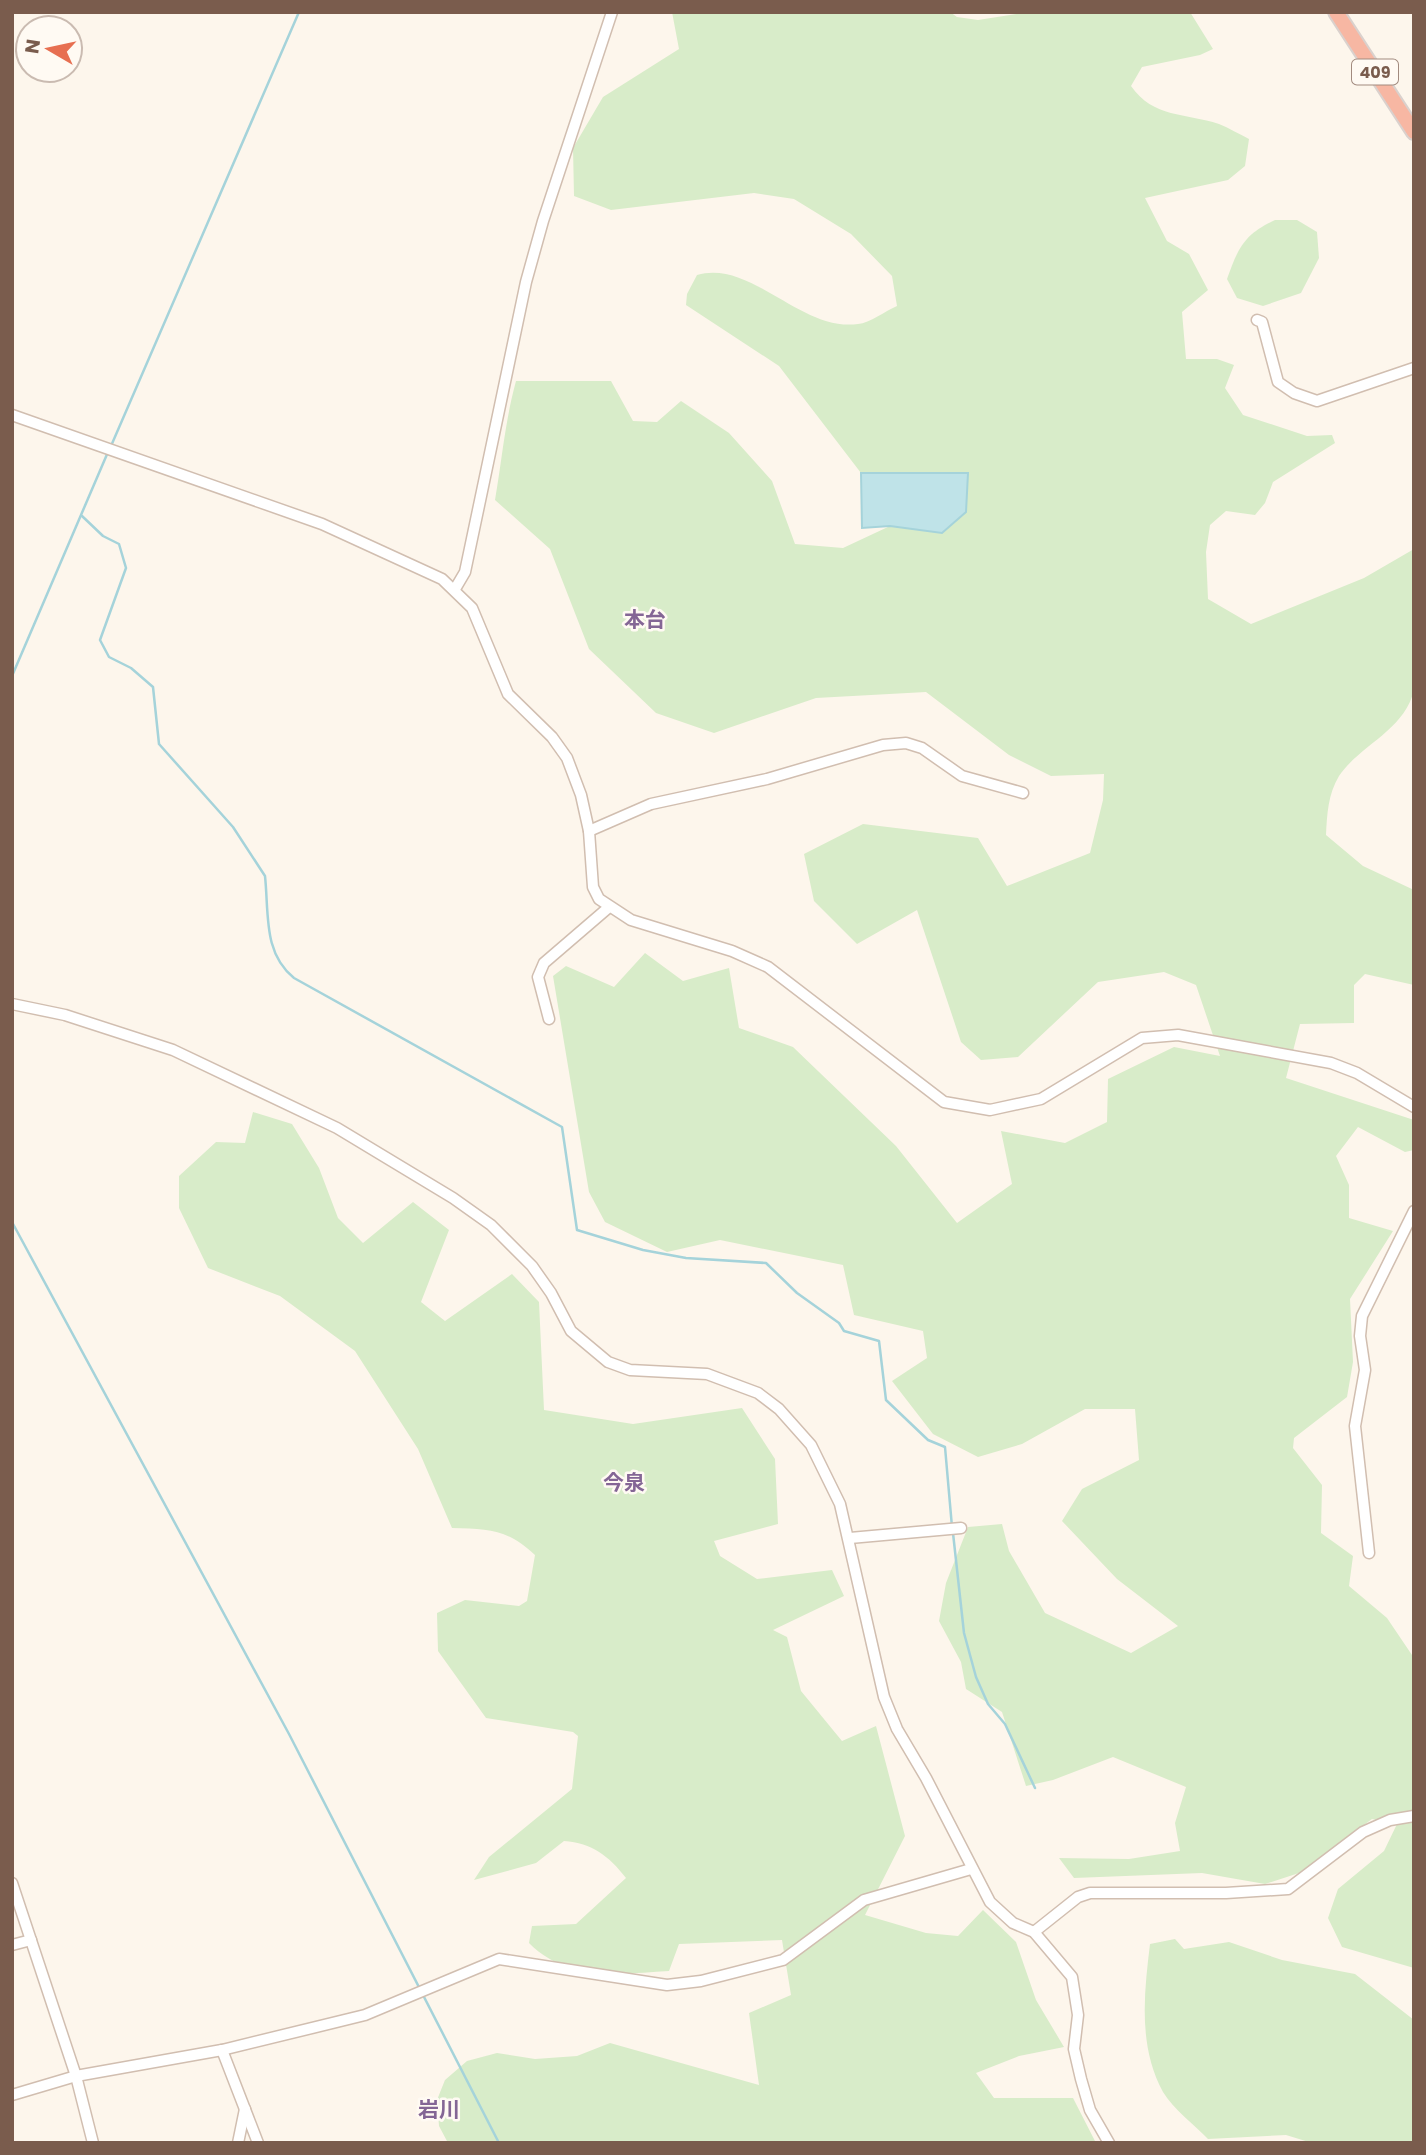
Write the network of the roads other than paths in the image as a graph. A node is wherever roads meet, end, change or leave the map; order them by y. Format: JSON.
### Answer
{"nodes":[{"id":1,"x":612,"y":12,"type":"edge"},
{"id":2,"x":1336,"y":12,"type":"edge"},
{"id":3,"x":1414,"y":132,"type":"edge"},
{"id":4,"x":1257,"y":320,"type":"dead end"},
{"id":5,"x":1414,"y":368,"type":"edge"},
{"id":6,"x":12,"y":415,"type":"edge"},
{"id":7,"x":455,"y":589,"type":"junction"},
{"id":8,"x":1023,"y":793,"type":"dead end"},
{"id":9,"x":589,"y":831,"type":"junction"},
{"id":10,"x":608,"y":908,"type":"junction"},
{"id":11,"x":12,"y":1004,"type":"edge"},
{"id":12,"x":549,"y":1019,"type":"dead end"},
{"id":13,"x":1414,"y":1107,"type":"edge"},
{"id":14,"x":1414,"y":1211,"type":"edge"},
{"id":15,"x":961,"y":1528,"type":"dead end"},
{"id":16,"x":850,"y":1538,"type":"junction"},
{"id":17,"x":1369,"y":1553,"type":"dead end"},
{"id":18,"x":1414,"y":1816,"type":"edge"},
{"id":19,"x":971,"y":1870,"type":"junction"},
{"id":20,"x":12,"y":1883,"type":"edge"},
{"id":21,"x":1034,"y":1931,"type":"junction"},
{"id":22,"x":31,"y":1940,"type":"junction"},
{"id":23,"x":12,"y":1945,"type":"edge"},
{"id":24,"x":222,"y":2050,"type":"junction"},
{"id":25,"x":76,"y":2077,"type":"junction"},
{"id":26,"x":12,"y":2095,"type":"edge"},
{"id":27,"x":244,"y":2109,"type":"junction"},
{"id":28,"x":93,"y":2143,"type":"edge"},
{"id":29,"x":238,"y":2143,"type":"edge"},
{"id":30,"x":258,"y":2143,"type":"edge"},
{"id":31,"x":1109,"y":2143,"type":"edge"}],
"edges":[{"from":1,"to":7,"type":"street"},
{"from":2,"to":3,"type":"highway","number":"409"},
{"from":4,"to":5,"type":"street"},
{"from":6,"to":7,"type":"street"},
{"from":7,"to":9,"type":"street"},
{"from":8,"to":9,"type":"street"},
{"from":9,"to":10,"type":"street"},
{"from":10,"to":12,"type":"street"},
{"from":10,"to":13,"type":"street"},
{"from":11,"to":16,"type":"street"},
{"from":14,"to":17,"type":"street"},
{"from":15,"to":16,"type":"street"},
{"from":16,"to":19,"type":"street"},
{"from":18,"to":21,"type":"street"},
{"from":19,"to":21,"type":"street"},
{"from":19,"to":24,"type":"street"},
{"from":20,"to":22,"type":"street"},
{"from":21,"to":31,"type":"street"},
{"from":22,"to":23,"type":"street"},
{"from":22,"to":25,"type":"street"},
{"from":24,"to":25,"type":"street"},
{"from":24,"to":27,"type":"street"},
{"from":25,"to":26,"type":"street"},
{"from":25,"to":28,"type":"street"},
{"from":27,"to":29,"type":"street"},
{"from":27,"to":30,"type":"street"}]}
